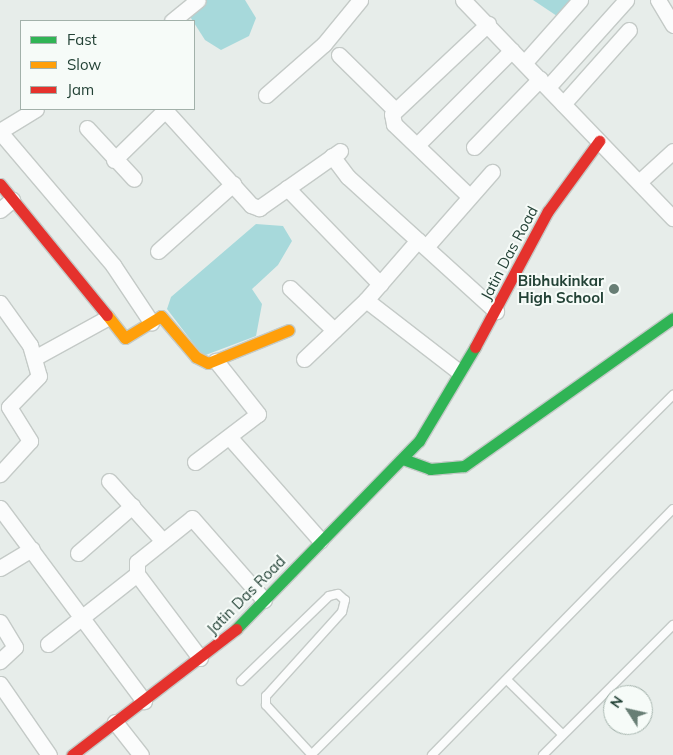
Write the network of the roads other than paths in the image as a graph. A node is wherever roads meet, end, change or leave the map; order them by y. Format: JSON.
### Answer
{"nodes":[{"id":1,"x":198,"y":0,"type":"edge"},
{"id":2,"x":360,"y":0,"type":"edge"},
{"id":3,"x":463,"y":0,"type":"edge"},
{"id":4,"x":580,"y":0,"type":"edge"},
{"id":5,"x":626,"y":0,"type":"edge"},
{"id":6,"x":658,"y":0,"type":"edge"},
{"id":7,"x":173,"y":20,"type":"edge"},
{"id":8,"x":488,"y":24,"type":"junction"},
{"id":9,"x":673,"y":25,"type":"edge"},
{"id":10,"x":629,"y":30,"type":"dead end"},
{"id":11,"x":512,"y":50,"type":"junction"},
{"id":12,"x":339,"y":55,"type":"dead end"},
{"id":13,"x":524,"y":62,"type":"junction"},
{"id":14,"x":544,"y":83,"type":"junction"},
{"id":15,"x":266,"y":95,"type":"dead end"},
{"id":16,"x":563,"y":104,"type":"junction"},
{"id":17,"x":34,"y":110,"type":"edge"},
{"id":18,"x":164,"y":110,"type":"edge"},
{"id":19,"x":395,"y":110,"type":"junction"},
{"id":20,"x":87,"y":128,"type":"dead end"},
{"id":21,"x":0,"y":132,"type":"edge"},
{"id":22,"x":599,"y":141,"type":"junction"},
{"id":23,"x":417,"y":146,"type":"junction"},
{"id":24,"x":474,"y":147,"type":"dead end"},
{"id":25,"x":673,"y":151,"type":"edge"},
{"id":26,"x":114,"y":160,"type":"junction"},
{"id":27,"x":492,"y":172,"type":"dead end"},
{"id":28,"x":134,"y":179,"type":"dead end"},
{"id":29,"x":639,"y":182,"type":"junction"},
{"id":30,"x":0,"y":184,"type":"edge"},
{"id":31,"x":233,"y":184,"type":"junction"},
{"id":32,"x":288,"y":188,"type":"junction"},
{"id":33,"x":469,"y":196,"type":"junction"},
{"id":34,"x":6,"y":205,"type":"edge"},
{"id":35,"x":673,"y":218,"type":"edge"},
{"id":36,"x":422,"y":243,"type":"junction"},
{"id":37,"x":158,"y":251,"type":"dead end"},
{"id":38,"x":380,"y":284,"type":"junction"},
{"id":39,"x":290,"y":288,"type":"dead end"},
{"id":40,"x":366,"y":300,"type":"junction"},
{"id":41,"x":0,"y":303,"type":"edge"},
{"id":42,"x":496,"y":311,"type":"junction"},
{"id":43,"x":107,"y":318,"type":"junction"},
{"id":44,"x":673,"y":318,"type":"edge"},
{"id":45,"x":151,"y":322,"type":"junction"},
{"id":46,"x":289,"y":330,"type":"dead end"},
{"id":47,"x":334,"y":330,"type":"junction"},
{"id":48,"x":36,"y":357,"type":"junction"},
{"id":49,"x":304,"y":359,"type":"dead end"},
{"id":50,"x":216,"y":361,"type":"junction"},
{"id":51,"x":458,"y":371,"type":"junction"},
{"id":52,"x":673,"y":395,"type":"edge"},
{"id":53,"x":231,"y":439,"type":"junction"},
{"id":54,"x":403,"y":459,"type":"junction"},
{"id":55,"x":196,"y":462,"type":"dead end"},
{"id":56,"x":3,"y":464,"type":"edge"},
{"id":57,"x":109,"y":480,"type":"dead end"},
{"id":58,"x":132,"y":506,"type":"junction"},
{"id":59,"x":0,"y":508,"type":"edge"},
{"id":60,"x":673,"y":509,"type":"edge"},
{"id":61,"x":162,"y":540,"type":"junction"},
{"id":62,"x":320,"y":540,"type":"junction"},
{"id":63,"x":32,"y":549,"type":"junction"},
{"id":64,"x":78,"y":553,"type":"dead end"},
{"id":65,"x":0,"y":568,"type":"edge"},
{"id":66,"x":137,"y":574,"type":"junction"},
{"id":67,"x":264,"y":600,"type":"junction"},
{"id":68,"x":80,"y":617,"type":"junction"},
{"id":69,"x":0,"y":622,"type":"edge"},
{"id":70,"x":673,"y":625,"type":"edge"},
{"id":71,"x":48,"y":644,"type":"dead end"},
{"id":72,"x":200,"y":658,"type":"junction"},
{"id":73,"x":0,"y":661,"type":"edge"},
{"id":74,"x":507,"y":680,"type":"junction"},
{"id":75,"x":241,"y":682,"type":"dead end"},
{"id":76,"x":0,"y":684,"type":"edge"},
{"id":77,"x":144,"y":701,"type":"junction"},
{"id":78,"x":115,"y":722,"type":"junction"},
{"id":79,"x":563,"y":735,"type":"junction"},
{"id":80,"x":48,"y":755,"type":"edge"},
{"id":81,"x":72,"y":755,"type":"edge"},
{"id":82,"x":141,"y":755,"type":"edge"},
{"id":83,"x":312,"y":755,"type":"edge"},
{"id":84,"x":432,"y":755,"type":"edge"},
{"id":85,"x":543,"y":755,"type":"edge"}],
"edges":[{"from":1,"to":7,"type":"street"},
{"from":2,"to":15,"type":"street"},
{"from":3,"to":8,"type":"street"},
{"from":4,"to":13,"type":"street"},
{"from":5,"to":14,"type":"street"},
{"from":6,"to":9,"type":"street"},
{"from":8,"to":11,"type":"street"},
{"from":8,"to":19,"type":"street"},
{"from":10,"to":16,"type":"street"},
{"from":11,"to":13,"type":"street"},
{"from":11,"to":23,"type":"street"},
{"from":12,"to":19,"type":"street"},
{"from":13,"to":14,"type":"street"},
{"from":14,"to":16,"type":"street"},
{"from":14,"to":24,"type":"street"},
{"from":16,"to":22,"type":"street"},
{"from":17,"to":21,"type":"street"},
{"from":18,"to":26,"type":"street"},
{"from":18,"to":31,"type":"street"},
{"from":19,"to":23,"type":"street"},
{"from":20,"to":26,"type":"street"},
{"from":21,"to":45,"type":"street"},
{"from":22,"to":29,"type":"street"},
{"from":22,"to":42,"type":"street","name":"Jatin Das Road"},
{"from":23,"to":33,"type":"street"},
{"from":25,"to":29,"type":"street"},
{"from":26,"to":28,"type":"street"},
{"from":27,"to":33,"type":"street"},
{"from":29,"to":35,"type":"street"},
{"from":30,"to":34,"type":"street"},
{"from":31,"to":32,"type":"street"},
{"from":31,"to":37,"type":"street"},
{"from":32,"to":36,"type":"street"},
{"from":32,"to":38,"type":"street"},
{"from":33,"to":36,"type":"street"},
{"from":34,"to":43,"type":"street"},
{"from":36,"to":38,"type":"street"},
{"from":36,"to":42,"type":"street"},
{"from":38,"to":40,"type":"street"},
{"from":39,"to":47,"type":"street"},
{"from":40,"to":47,"type":"street"},
{"from":40,"to":51,"type":"street"},
{"from":41,"to":48,"type":"street"},
{"from":42,"to":51,"type":"street","name":"Jatin Das Road"},
{"from":43,"to":45,"type":"street"},
{"from":43,"to":48,"type":"street"},
{"from":44,"to":54,"type":"street"},
{"from":45,"to":50,"type":"street"},
{"from":46,"to":50,"type":"street"},
{"from":47,"to":49,"type":"street"},
{"from":48,"to":56,"type":"street"},
{"from":50,"to":53,"type":"street"},
{"from":51,"to":54,"type":"street","name":"Jatin Das Road"},
{"from":52,"to":83,"type":"lane"},
{"from":53,"to":55,"type":"street"},
{"from":53,"to":62,"type":"street"},
{"from":54,"to":62,"type":"street","name":"Jatin Das Road"},
{"from":57,"to":58,"type":"street"},
{"from":58,"to":61,"type":"street"},
{"from":58,"to":64,"type":"street"},
{"from":59,"to":63,"type":"street"},
{"from":60,"to":74,"type":"lane"},
{"from":61,"to":66,"type":"street"},
{"from":61,"to":67,"type":"street"},
{"from":62,"to":67,"type":"street","name":"Jatin Das Road"},
{"from":63,"to":65,"type":"street"},
{"from":63,"to":68,"type":"street"},
{"from":66,"to":68,"type":"street"},
{"from":66,"to":72,"type":"street"},
{"from":67,"to":72,"type":"street","name":"Jatin Das Road"},
{"from":68,"to":71,"type":"street"},
{"from":68,"to":77,"type":"street"},
{"from":69,"to":73,"type":"street"},
{"from":70,"to":79,"type":"lane"},
{"from":72,"to":77,"type":"street","name":"Jatin Das Road"},
{"from":74,"to":79,"type":"lane"},
{"from":74,"to":84,"type":"lane"},
{"from":75,"to":83,"type":"lane"},
{"from":76,"to":80,"type":"street"},
{"from":77,"to":78,"type":"street","name":"Jatin Das Road"},
{"from":78,"to":81,"type":"street","name":"Jatin Das Road"},
{"from":78,"to":82,"type":"street"},
{"from":79,"to":85,"type":"lane"}]}
